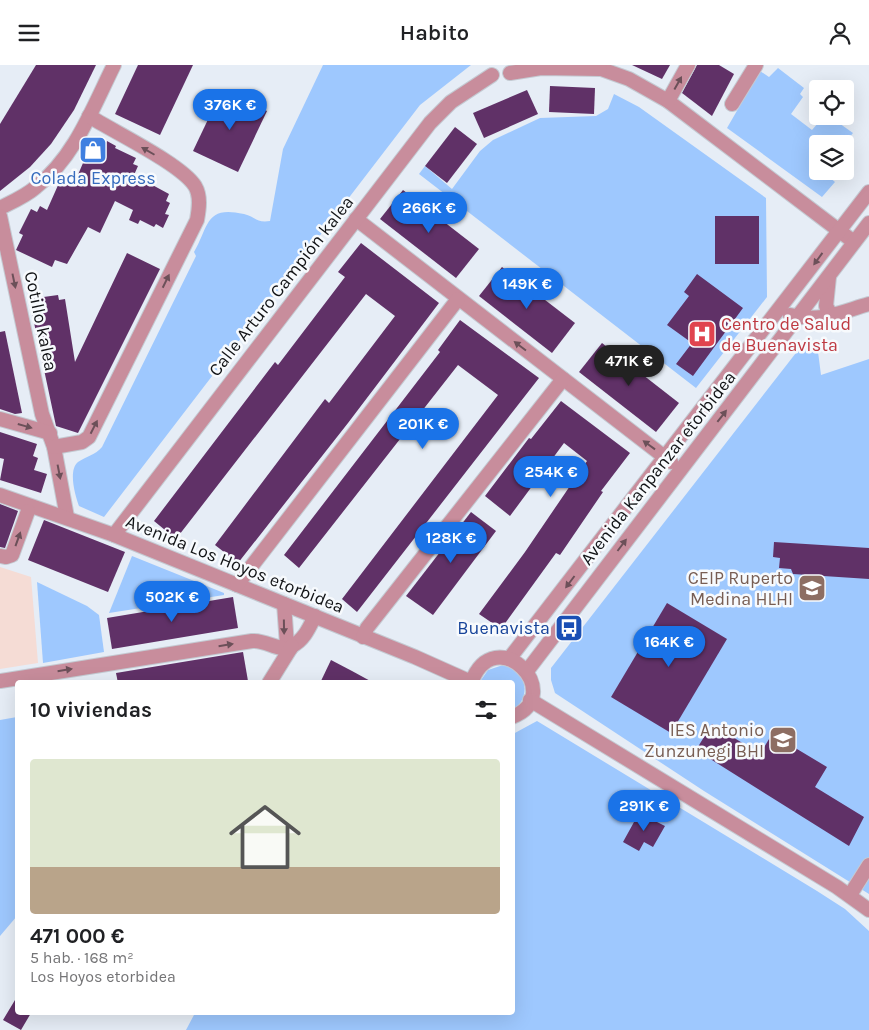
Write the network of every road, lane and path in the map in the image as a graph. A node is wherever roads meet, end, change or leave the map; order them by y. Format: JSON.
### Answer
{"nodes":[{"id":1,"x":114,"y":65,"type":"edge"},
{"id":2,"x":688,"y":65,"type":"edge"},
{"id":3,"x":756,"y":65,"type":"edge"},
{"id":4,"x":596,"y":67,"type":"edge"},
{"id":5,"x":513,"y":69,"type":"edge"},
{"id":6,"x":488,"y":70,"type":"edge"},
{"id":7,"x":668,"y":101,"type":"junction"},
{"id":8,"x":732,"y":104,"type":"dead end"},
{"id":9,"x":89,"y":116,"type":"junction"},
{"id":10,"x":869,"y":192,"type":"edge"},
{"id":11,"x":0,"y":208,"type":"edge"},
{"id":12,"x":0,"y":216,"type":"edge"},
{"id":13,"x":356,"y":219,"type":"junction"},
{"id":14,"x":869,"y":223,"type":"edge"},
{"id":15,"x":838,"y":231,"type":"junction"},
{"id":16,"x":854,"y":242,"type":"junction"},
{"id":17,"x":834,"y":269,"type":"junction"},
{"id":18,"x":790,"y":298,"type":"junction"},
{"id":19,"x":458,"y":299,"type":"junction"},
{"id":20,"x":869,"y":304,"type":"edge"},
{"id":21,"x":831,"y":315,"type":"junction"},
{"id":22,"x":798,"y":317,"type":"junction"},
{"id":23,"x":563,"y":379,"type":"junction"},
{"id":24,"x":0,"y":419,"type":"edge"},
{"id":25,"x":50,"y":433,"type":"junction"},
{"id":26,"x":54,"y":447,"type":"junction"},
{"id":27,"x":665,"y":456,"type":"junction"},
{"id":28,"x":671,"y":481,"type":"junction"},
{"id":29,"x":0,"y":495,"type":"edge"},
{"id":30,"x":29,"y":507,"type":"junction"},
{"id":31,"x":67,"y":517,"type":"junction"},
{"id":32,"x":114,"y":535,"type":"junction"},
{"id":33,"x":0,"y":555,"type":"edge"},
{"id":34,"x":237,"y":585,"type":"junction"},
{"id":35,"x":284,"y":604,"type":"junction"},
{"id":36,"x":315,"y":616,"type":"junction"},
{"id":37,"x":363,"y":637,"type":"junction"},
{"id":38,"x":291,"y":647,"type":"junction"},
{"id":39,"x":509,"y":659,"type":"junction"},
{"id":40,"x":527,"y":671,"type":"junction"},
{"id":41,"x":271,"y":680,"type":"edge"},
{"id":42,"x":467,"y":680,"type":"edge"},
{"id":43,"x":472,"y":680,"type":"edge"},
{"id":44,"x":0,"y":681,"type":"edge"},
{"id":45,"x":530,"y":700,"type":"junction"},
{"id":46,"x":515,"y":715,"type":"edge"},
{"id":47,"x":869,"y":865,"type":"edge"},
{"id":48,"x":850,"y":895,"type":"junction"},
{"id":49,"x":869,"y":910,"type":"edge"}],
"edges":[{"from":1,"to":9,"type":"street"},
{"from":7,"to":2,"type":"street","one_way":true},
{"from":3,"to":8,"type":"street"},
{"from":4,"to":5,"type":"street"},
{"from":4,"to":7,"type":"street"},
{"from":5,"to":6,"type":"street"},
{"from":6,"to":13,"type":"street","name":"Calle Arturo Campión kalea"},
{"from":7,"to":15,"type":"street"},
{"from":9,"to":11,"type":"street"},
{"from":26,"to":9,"type":"street","one_way":true},
{"from":10,"to":15,"type":"street","name":"Avenida Kanpanzar etorbidea"},
{"from":12,"to":25,"type":"street","name":"Cotillo kalea","one_way":true},
{"from":13,"to":19,"type":"street"},
{"from":13,"to":32,"type":"street","name":"Calle Arturo Campión kalea"},
{"from":14,"to":16,"type":"street","name":"Avenida Kanpanzar etorbidea"},
{"from":15,"to":16,"type":"street"},
{"from":15,"to":18,"type":"street","name":"Avenida Kanpanzar etorbidea","one_way":true},
{"from":16,"to":17,"type":"street","name":"Avenida Kanpanzar etorbidea"},
{"from":17,"to":21,"type":"street"},
{"from":17,"to":22,"type":"street","name":"Avenida Kanpanzar etorbidea"},
{"from":18,"to":22,"type":"street"},
{"from":18,"to":27,"type":"street","name":"Avenida Kanpanzar etorbidea"},
{"from":23,"to":19,"type":"street","one_way":true},
{"from":19,"to":34,"type":"street"},
{"from":20,"to":21,"type":"street"},
{"from":21,"to":22,"type":"street"},
{"from":28,"to":22,"type":"street","name":"Avenida Kanpanzar etorbidea","one_way":true},
{"from":27,"to":23,"type":"street","one_way":true},
{"from":23,"to":37,"type":"street"},
{"from":24,"to":25,"type":"street","one_way":true},
{"from":25,"to":26,"type":"street","name":"Cotillo kalea"},
{"from":26,"to":31,"type":"street","name":"Cotillo kalea","one_way":true},
{"from":27,"to":28,"type":"street"},
{"from":27,"to":39,"type":"street","name":"Avenida Kanpanzar etorbidea","one_way":true},
{"from":40,"to":28,"type":"street","name":"Avenida Kanpanzar etorbidea","one_way":true},
{"from":29,"to":30,"type":"street","name":"Avenida Los Hoyos etorbidea"},
{"from":30,"to":31,"type":"street","name":"Avenida Los Hoyos etorbidea"},
{"from":33,"to":30,"type":"street","one_way":true},
{"from":31,"to":32,"type":"street","name":"Avenida Los Hoyos etorbidea"},
{"from":32,"to":34,"type":"street","name":"Avenida Los Hoyos etorbidea"},
{"from":34,"to":35,"type":"street","name":"Avenida Los Hoyos etorbidea"},
{"from":35,"to":36,"type":"street","name":"Avenida Los Hoyos etorbidea"},
{"from":35,"to":38,"type":"street","one_way":true},
{"from":36,"to":37,"type":"street","name":"Avenida Los Hoyos etorbidea"},
{"from":36,"to":38,"type":"street"},
{"from":37,"to":42,"type":"street","name":"Avenida Los Hoyos etorbidea"},
{"from":38,"to":41,"type":"street"},
{"from":44,"to":38,"type":"street","one_way":true},
{"from":39,"to":40,"type":"street"},
{"from":39,"to":43,"type":"street"},
{"from":40,"to":45,"type":"street"},
{"from":45,"to":46,"type":"street"},
{"from":45,"to":48,"type":"street"},
{"from":47,"to":48,"type":"street"},
{"from":48,"to":49,"type":"street"}]}
